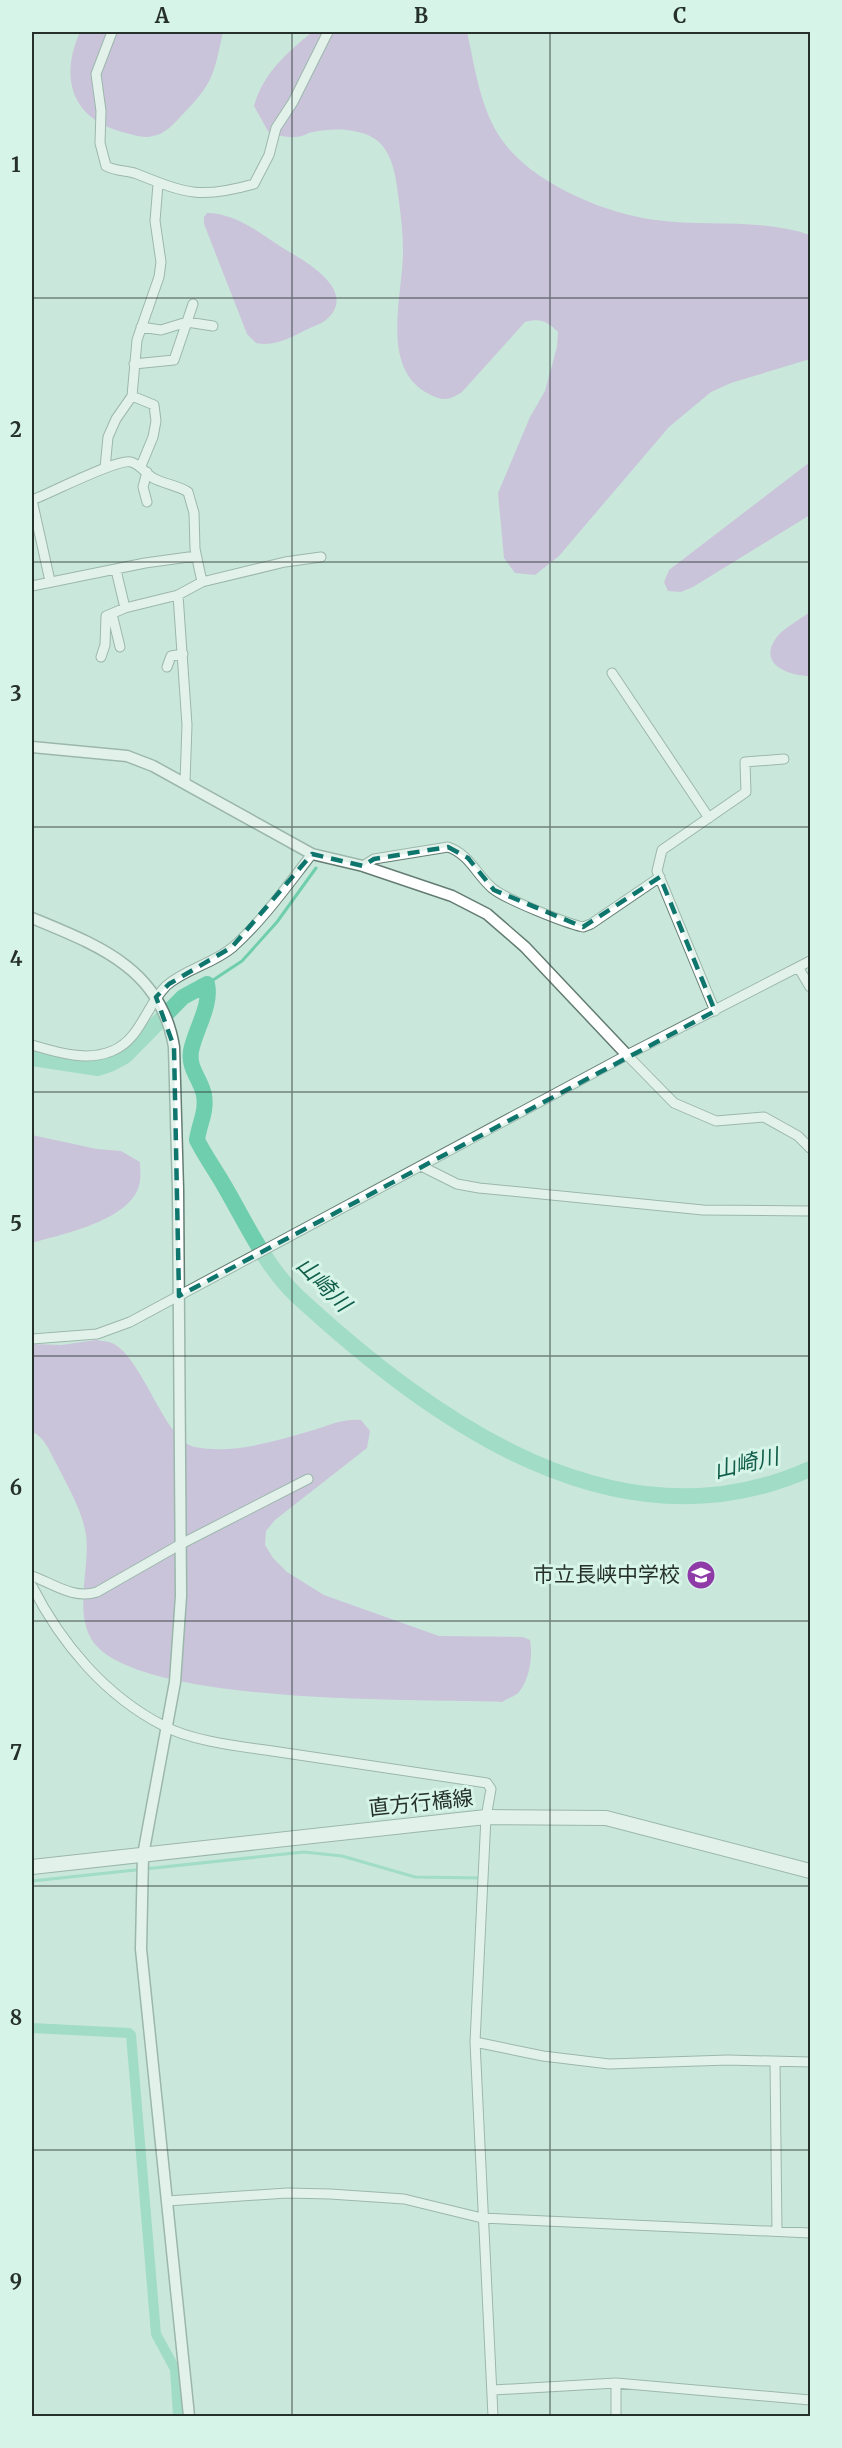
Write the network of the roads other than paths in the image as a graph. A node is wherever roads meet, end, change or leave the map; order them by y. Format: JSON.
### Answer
{"nodes":[{"id":1,"x":112,"y":32,"type":"edge"},
{"id":2,"x":328,"y":32,"type":"edge"},
{"id":3,"x":158,"y":184,"type":"junction"},
{"id":4,"x":193,"y":304,"type":"dead end"},
{"id":5,"x":187,"y":322,"type":"junction"},
{"id":6,"x":213,"y":326,"type":"dead end"},
{"id":7,"x":141,"y":327,"type":"junction"},
{"id":8,"x":134,"y":364,"type":"junction"},
{"id":9,"x":132,"y":396,"type":"junction"},
{"id":10,"x":105,"y":468,"type":"junction"},
{"id":11,"x":144,"y":469,"type":"junction"},
{"id":12,"x":32,"y":500,"type":"edge"},
{"id":13,"x":147,"y":502,"type":"dead end"},
{"id":14,"x":196,"y":556,"type":"junction"},
{"id":15,"x":321,"y":557,"type":"dead end"},
{"id":16,"x":116,"y":570,"type":"junction"},
{"id":17,"x":50,"y":581,"type":"junction"},
{"id":18,"x":202,"y":582,"type":"junction"},
{"id":19,"x":32,"y":586,"type":"edge"},
{"id":20,"x":178,"y":595,"type":"junction"},
{"id":21,"x":125,"y":608,"type":"junction"},
{"id":22,"x":112,"y":614,"type":"junction"},
{"id":23,"x":120,"y":648,"type":"dead end"},
{"id":24,"x":183,"y":654,"type":"junction"},
{"id":25,"x":101,"y":657,"type":"dead end"},
{"id":26,"x":167,"y":667,"type":"dead end"},
{"id":27,"x":612,"y":673,"type":"dead end"},
{"id":28,"x":32,"y":747,"type":"edge"},
{"id":29,"x":783,"y":759,"type":"dead end"},
{"id":30,"x":185,"y":782,"type":"junction"},
{"id":31,"x":709,"y":818,"type":"junction"},
{"id":32,"x":312,"y":854,"type":"junction"},
{"id":33,"x":363,"y":866,"type":"junction"},
{"id":34,"x":660,"y":877,"type":"junction"},
{"id":35,"x":32,"y":918,"type":"edge"},
{"id":36,"x":810,"y":961,"type":"edge"},
{"id":37,"x":798,"y":967,"type":"junction"},
{"id":38,"x":810,"y":987,"type":"edge"},
{"id":39,"x":157,"y":1000,"type":"junction"},
{"id":40,"x":715,"y":1011,"type":"junction"},
{"id":41,"x":32,"y":1045,"type":"edge"},
{"id":42,"x":627,"y":1055,"type":"junction"},
{"id":43,"x":810,"y":1148,"type":"edge"},
{"id":44,"x":421,"y":1166,"type":"junction"},
{"id":45,"x":810,"y":1211,"type":"edge"},
{"id":46,"x":179,"y":1296,"type":"junction"},
{"id":47,"x":32,"y":1339,"type":"edge"},
{"id":48,"x":308,"y":1479,"type":"dead end"},
{"id":49,"x":181,"y":1544,"type":"junction"},
{"id":50,"x":32,"y":1576,"type":"edge"},
{"id":51,"x":32,"y":1586,"type":"edge"},
{"id":52,"x":165,"y":1727,"type":"junction"},
{"id":53,"x":486,"y":1817,"type":"junction"},
{"id":54,"x":143,"y":1855,"type":"junction"},
{"id":55,"x":32,"y":1867,"type":"edge"},
{"id":56,"x":810,"y":1871,"type":"edge"},
{"id":57,"x":475,"y":2042,"type":"junction"},
{"id":58,"x":810,"y":2062,"type":"edge"},
{"id":59,"x":775,"y":2063,"type":"junction"},
{"id":60,"x":167,"y":2201,"type":"junction"},
{"id":61,"x":482,"y":2218,"type":"junction"},
{"id":62,"x":777,"y":2231,"type":"junction"},
{"id":63,"x":810,"y":2233,"type":"edge"},
{"id":64,"x":616,"y":2383,"type":"junction"},
{"id":65,"x":493,"y":2390,"type":"junction"},
{"id":66,"x":810,"y":2400,"type":"edge"},
{"id":67,"x":189,"y":2416,"type":"edge"},
{"id":68,"x":493,"y":2416,"type":"edge"},
{"id":69,"x":616,"y":2416,"type":"edge"}],
"edges":[{"from":1,"to":3,"type":"street"},
{"from":2,"to":3,"type":"street"},
{"from":3,"to":7,"type":"street"},
{"from":4,"to":5,"type":"street"},
{"from":5,"to":6,"type":"street"},
{"from":5,"to":7,"type":"street"},
{"from":5,"to":8,"type":"street"},
{"from":7,"to":8,"type":"street"},
{"from":8,"to":9,"type":"street"},
{"from":9,"to":10,"type":"street"},
{"from":9,"to":11,"type":"street"},
{"from":10,"to":11,"type":"street"},
{"from":10,"to":12,"type":"street"},
{"from":11,"to":13,"type":"street"},
{"from":11,"to":14,"type":"street"},
{"from":12,"to":17,"type":"street"},
{"from":14,"to":16,"type":"street"},
{"from":14,"to":18,"type":"street"},
{"from":15,"to":18,"type":"street"},
{"from":16,"to":17,"type":"street"},
{"from":16,"to":21,"type":"street"},
{"from":17,"to":19,"type":"street"},
{"from":18,"to":20,"type":"street"},
{"from":20,"to":21,"type":"street"},
{"from":20,"to":24,"type":"street"},
{"from":21,"to":22,"type":"street"},
{"from":22,"to":23,"type":"street"},
{"from":22,"to":25,"type":"street"},
{"from":24,"to":26,"type":"street"},
{"from":24,"to":30,"type":"street"},
{"from":27,"to":31,"type":"street"},
{"from":28,"to":30,"type":"street"},
{"from":29,"to":31,"type":"street"},
{"from":30,"to":32,"type":"street"},
{"from":31,"to":34,"type":"street"},
{"from":32,"to":33,"type":"street"},
{"from":32,"to":39,"type":"street"},
{"from":33,"to":34,"type":"street"},
{"from":33,"to":42,"type":"street"},
{"from":34,"to":40,"type":"street"},
{"from":35,"to":39,"type":"street"},
{"from":36,"to":37,"type":"street"},
{"from":37,"to":38,"type":"street"},
{"from":37,"to":40,"type":"street"},
{"from":39,"to":41,"type":"street"},
{"from":39,"to":46,"type":"street"},
{"from":40,"to":42,"type":"street"},
{"from":42,"to":43,"type":"street"},
{"from":42,"to":44,"type":"street"},
{"from":44,"to":45,"type":"street"},
{"from":44,"to":46,"type":"street"},
{"from":46,"to":47,"type":"street"},
{"from":46,"to":49,"type":"street"},
{"from":48,"to":49,"type":"street"},
{"from":49,"to":50,"type":"street"},
{"from":49,"to":52,"type":"street"},
{"from":51,"to":52,"type":"street"},
{"from":52,"to":53,"type":"street"},
{"from":52,"to":54,"type":"street"},
{"from":53,"to":54,"type":"main road","name":"直方行橋線"},
{"from":53,"to":56,"type":"main road","name":"直方行橋線"},
{"from":53,"to":57,"type":"street"},
{"from":54,"to":55,"type":"main road","name":"直方行橋線"},
{"from":54,"to":60,"type":"street"},
{"from":57,"to":59,"type":"street"},
{"from":57,"to":61,"type":"street"},
{"from":58,"to":59,"type":"street"},
{"from":59,"to":62,"type":"street"},
{"from":60,"to":61,"type":"street"},
{"from":60,"to":67,"type":"street"},
{"from":61,"to":62,"type":"street"},
{"from":61,"to":65,"type":"street"},
{"from":62,"to":63,"type":"street"},
{"from":64,"to":65,"type":"street"},
{"from":64,"to":66,"type":"street"},
{"from":64,"to":69,"type":"street"},
{"from":65,"to":68,"type":"street"}]}
